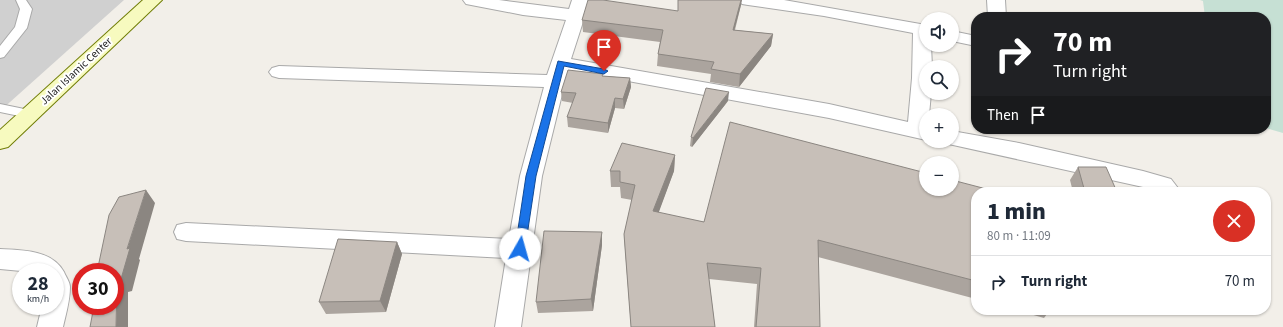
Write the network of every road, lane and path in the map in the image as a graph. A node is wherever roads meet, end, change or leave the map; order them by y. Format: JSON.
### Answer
{"nodes":[{"id":1,"x":21,"y":0,"type":"edge"},
{"id":2,"x":153,"y":0,"type":"edge"},
{"id":3,"x":472,"y":0,"type":"edge"},
{"id":4,"x":748,"y":0,"type":"edge"},
{"id":5,"x":996,"y":0,"type":"edge"},
{"id":6,"x":578,"y":7,"type":"edge"},
{"id":7,"x":997,"y":12,"type":"edge"},
{"id":8,"x":919,"y":29,"type":"edge"},
{"id":9,"x":959,"y":38,"type":"edge"},
{"id":10,"x":971,"y":41,"type":"edge"},
{"id":11,"x":923,"y":52,"type":"edge"},
{"id":12,"x":0,"y":54,"type":"edge"},
{"id":13,"x":279,"y":72,"type":"dead end"},
{"id":14,"x":558,"y":72,"type":"junction"},
{"id":15,"x":0,"y":108,"type":"edge"},
{"id":16,"x":922,"y":108,"type":"edge"},
{"id":17,"x":29,"y":114,"type":"junction"},
{"id":18,"x":919,"y":131,"type":"edge"},
{"id":19,"x":959,"y":139,"type":"edge"},
{"id":20,"x":0,"y":142,"type":"edge"},
{"id":21,"x":1165,"y":187,"type":"edge"},
{"id":22,"x":186,"y":232,"type":"dead end"},
{"id":23,"x":520,"y":249,"type":"junction"},
{"id":24,"x":0,"y":259,"type":"edge"},
{"id":25,"x":38,"y":263,"type":"edge"},
{"id":26,"x":53,"y":315,"type":"edge"},
{"id":27,"x":50,"y":327,"type":"edge"},
{"id":28,"x":508,"y":327,"type":"edge"}],
"edges":[{"from":1,"to":12,"type":"lane"},
{"from":2,"to":17,"type":"street","name":"Jalan Islamic Center"},
{"from":3,"to":6,"type":"street"},
{"from":4,"to":8,"type":"street"},
{"from":5,"to":7,"type":"street"},
{"from":6,"to":14,"type":"street"},
{"from":9,"to":10,"type":"street"},
{"from":11,"to":16,"type":"street"},
{"from":13,"to":14,"type":"street"},
{"from":14,"to":18,"type":"street"},
{"from":14,"to":23,"type":"street"},
{"from":15,"to":17,"type":"lane"},
{"from":17,"to":20,"type":"street","name":"Jalan Islamic Center"},
{"from":19,"to":21,"type":"street"},
{"from":22,"to":23,"type":"street"},
{"from":23,"to":28,"type":"street"},
{"from":24,"to":25,"type":"street"},
{"from":26,"to":27,"type":"street"}]}
